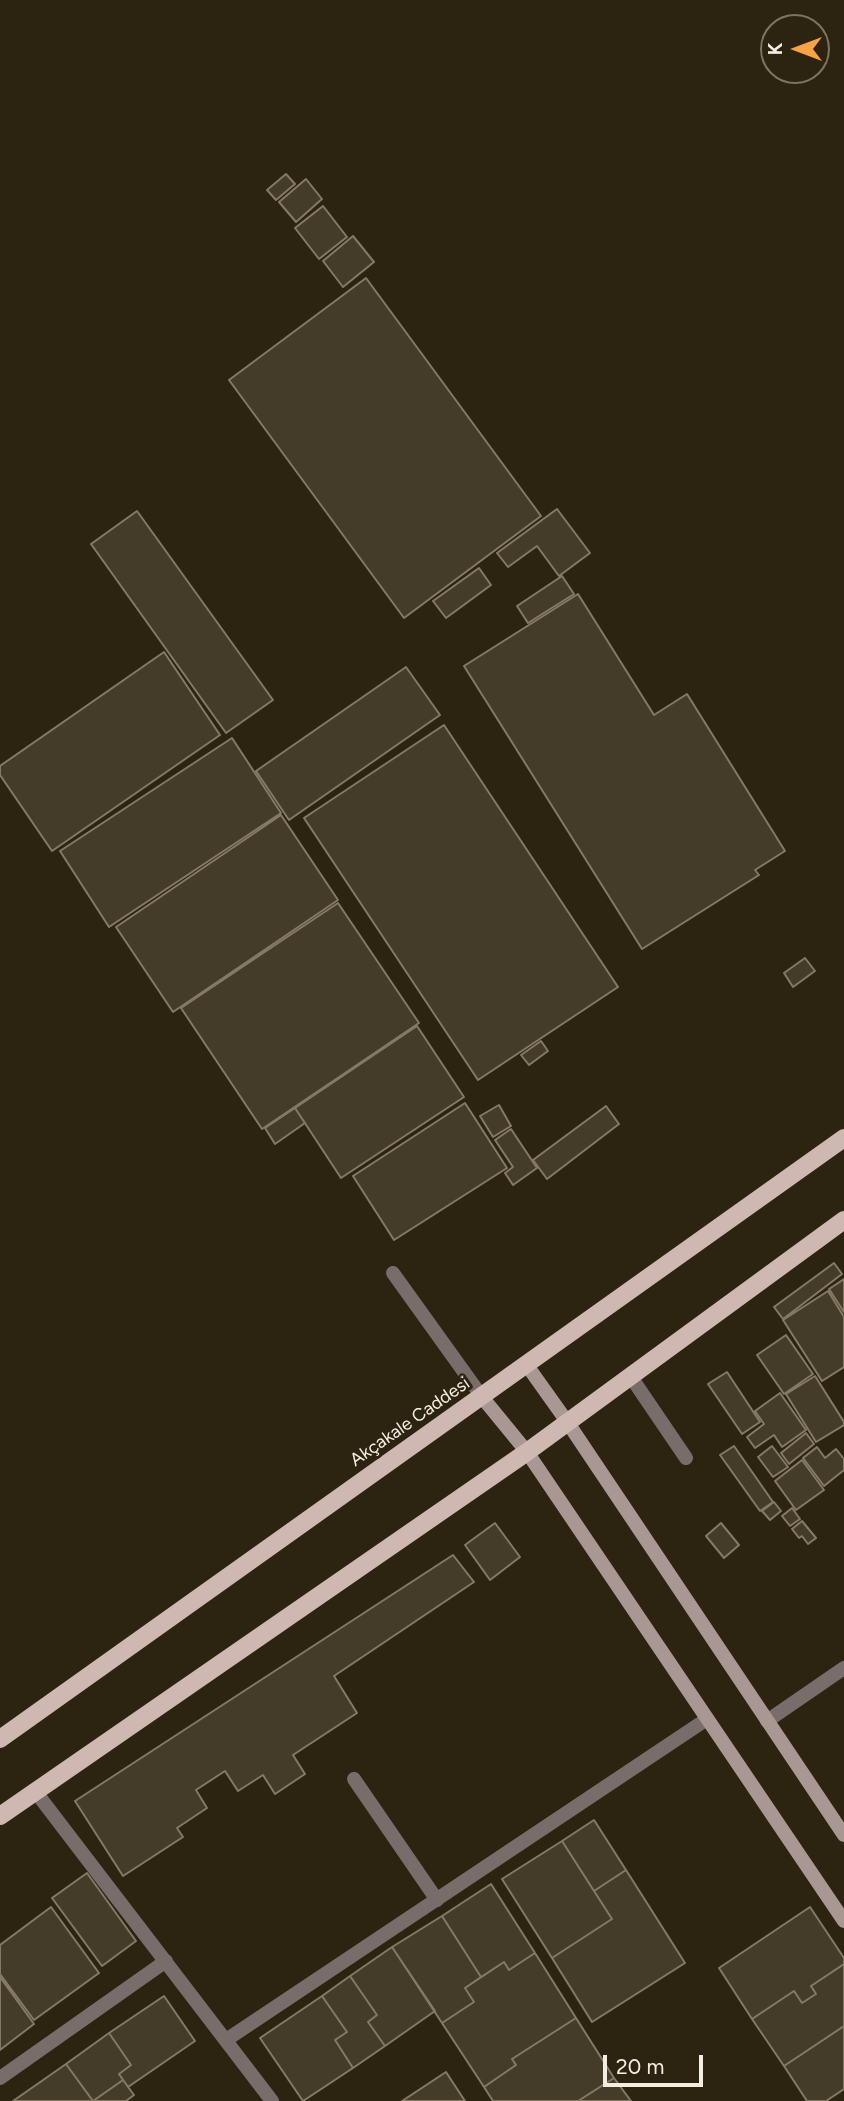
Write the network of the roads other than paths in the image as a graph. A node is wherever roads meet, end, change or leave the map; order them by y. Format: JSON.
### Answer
{"nodes":[{"id":1,"x":844,"y":1138,"type":"edge"},
{"id":2,"x":844,"y":1220,"type":"edge"},
{"id":3,"x":393,"y":1273,"type":"dead end"},
{"id":4,"x":526,"y":1364,"type":"junction"},
{"id":5,"x":631,"y":1377,"type":"junction"},
{"id":6,"x":482,"y":1397,"type":"junction"},
{"id":7,"x":568,"y":1423,"type":"junction"},
{"id":8,"x":527,"y":1452,"type":"junction"},
{"id":9,"x":686,"y":1458,"type":"dead end"},
{"id":10,"x":844,"y":1668,"type":"edge"},
{"id":11,"x":707,"y":1719,"type":"junction"},
{"id":12,"x":767,"y":1721,"type":"junction"},
{"id":13,"x":0,"y":1740,"type":"edge"},
{"id":14,"x":354,"y":1779,"type":"dead end"},
{"id":15,"x":36,"y":1791,"type":"junction"},
{"id":16,"x":0,"y":1816,"type":"edge"},
{"id":17,"x":844,"y":1835,"type":"edge"},
{"id":18,"x":437,"y":1900,"type":"junction"},
{"id":19,"x":844,"y":1921,"type":"edge"},
{"id":20,"x":166,"y":1961,"type":"junction"},
{"id":21,"x":226,"y":2040,"type":"junction"},
{"id":22,"x":0,"y":2078,"type":"edge"},
{"id":23,"x":272,"y":2101,"type":"edge"}],
"edges":[{"from":1,"to":4,"type":"main road","name":"Akçakale Caddesi"},
{"from":2,"to":5,"type":"main road"},
{"from":3,"to":6,"type":"street"},
{"from":4,"to":6,"type":"main road","name":"Akçakale Caddesi"},
{"from":4,"to":7,"type":"main road"},
{"from":5,"to":7,"type":"main road"},
{"from":5,"to":9,"type":"street"},
{"from":6,"to":8,"type":"main road"},
{"from":6,"to":13,"type":"main road","name":"Akçakale Caddesi"},
{"from":7,"to":8,"type":"main road"},
{"from":7,"to":12,"type":"main road"},
{"from":8,"to":11,"type":"main road"},
{"from":8,"to":15,"type":"main road"},
{"from":10,"to":12,"type":"street"},
{"from":11,"to":18,"type":"street"},
{"from":11,"to":19,"type":"main road"},
{"from":12,"to":17,"type":"main road"},
{"from":14,"to":18,"type":"street"},
{"from":15,"to":16,"type":"main road"},
{"from":15,"to":20,"type":"street"},
{"from":18,"to":21,"type":"street"},
{"from":20,"to":21,"type":"street"},
{"from":20,"to":22,"type":"street"},
{"from":21,"to":23,"type":"street"}]}
